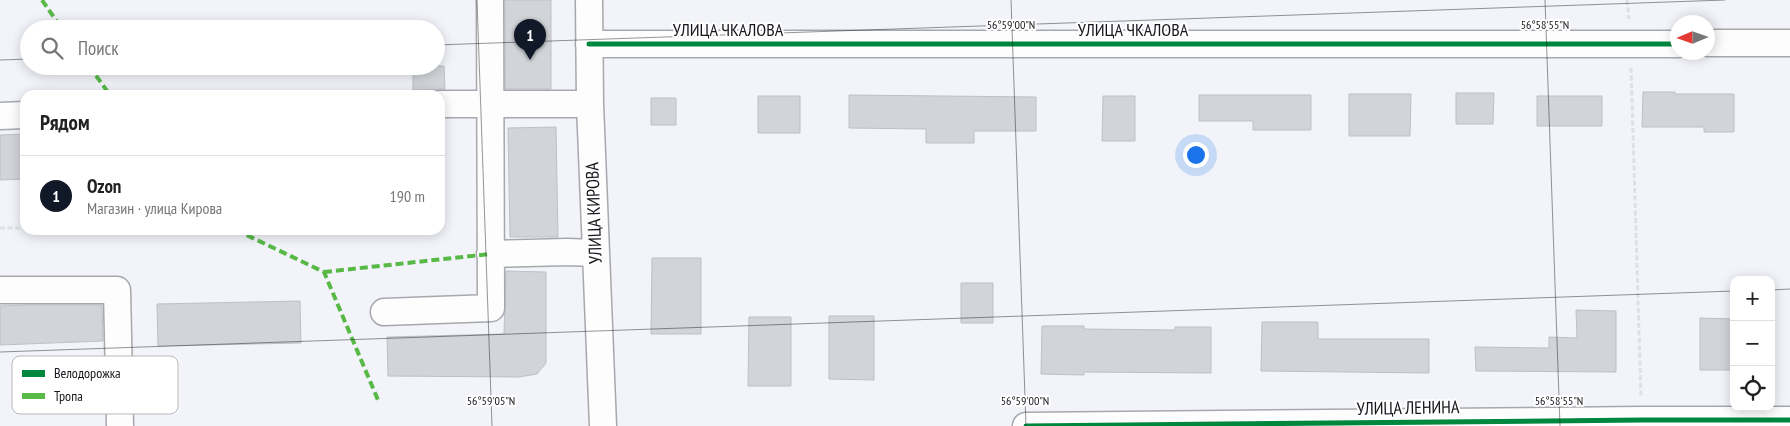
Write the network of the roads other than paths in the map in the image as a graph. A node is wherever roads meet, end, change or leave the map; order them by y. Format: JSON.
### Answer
{"nodes":[{"id":1,"x":490,"y":0,"type":"edge"},
{"id":2,"x":589,"y":0,"type":"edge"},
{"id":3,"x":1715,"y":43,"type":"edge"},
{"id":4,"x":1790,"y":43,"type":"edge"},
{"id":5,"x":589,"y":44,"type":"junction"},
{"id":6,"x":1670,"y":44,"type":"edge"},
{"id":7,"x":490,"y":103,"type":"junction"},
{"id":8,"x":445,"y":104,"type":"edge"},
{"id":9,"x":590,"y":104,"type":"junction"},
{"id":10,"x":20,"y":115,"type":"edge"},
{"id":11,"x":0,"y":116,"type":"edge"},
{"id":12,"x":490,"y":254,"type":"junction"},
{"id":13,"x":595,"y":254,"type":"junction"},
{"id":14,"x":0,"y":290,"type":"edge"},
{"id":15,"x":384,"y":312,"type":"dead end"},
{"id":16,"x":118,"y":356,"type":"edge"},
{"id":17,"x":1790,"y":420,"type":"edge"},
{"id":18,"x":603,"y":426,"type":"edge"},
{"id":19,"x":1026,"y":426,"type":"edge"}],
"edges":[{"from":1,"to":7,"type":"street"},
{"from":2,"to":5,"type":"street","name":"УЛИЦА КИРОВА"},
{"from":3,"to":4,"type":"street"},
{"from":5,"to":6,"type":"street","name":"УЛИЦА ЧКАЛОВА"},
{"from":5,"to":9,"type":"street","name":"УЛИЦА КИРОВА"},
{"from":7,"to":8,"type":"street"},
{"from":7,"to":9,"type":"street"},
{"from":7,"to":12,"type":"street"},
{"from":9,"to":13,"type":"street","name":"УЛИЦА КИРОВА"},
{"from":10,"to":11,"type":"street"},
{"from":12,"to":13,"type":"street"},
{"from":12,"to":15,"type":"street"},
{"from":13,"to":18,"type":"street","name":"УЛИЦА КИРОВА"},
{"from":14,"to":16,"type":"street"},
{"from":17,"to":19,"type":"street","name":"УЛИЦА ЛЕНИНА"}]}
